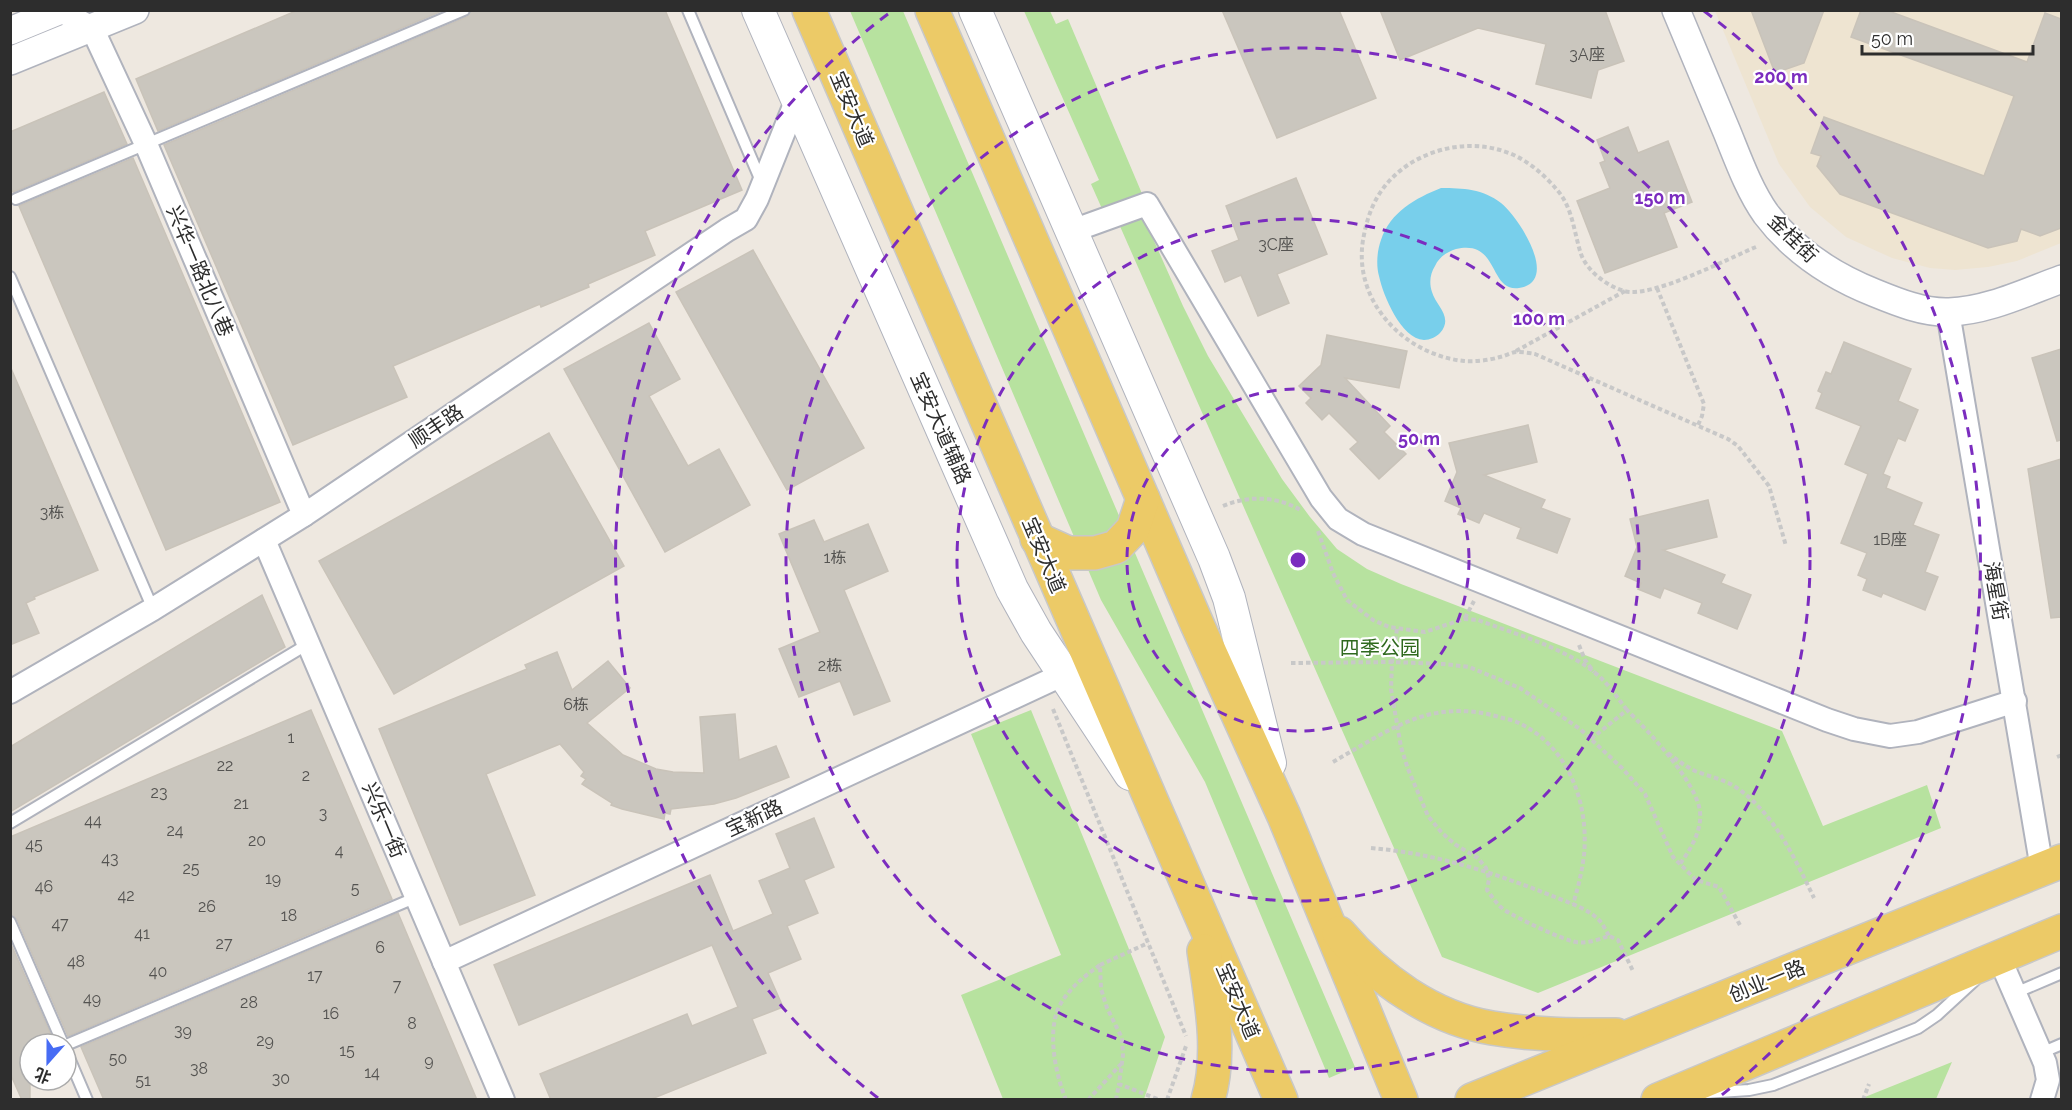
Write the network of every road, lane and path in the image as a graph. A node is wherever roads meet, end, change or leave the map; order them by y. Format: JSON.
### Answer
{"nodes":[{"id":1,"x":135,"y":10,"type":"edge"},
{"id":2,"x":464,"y":10,"type":"edge"},
{"id":3,"x":688,"y":10,"type":"edge"},
{"id":4,"x":758,"y":10,"type":"edge"},
{"id":5,"x":809,"y":10,"type":"edge"},
{"id":6,"x":932,"y":10,"type":"edge"},
{"id":7,"x":975,"y":10,"type":"edge"},
{"id":8,"x":1676,"y":10,"type":"edge"},
{"id":9,"x":60,"y":11,"type":"edge"},
{"id":10,"x":92,"y":28,"type":"junction"},
{"id":11,"x":10,"y":31,"type":"edge"},
{"id":12,"x":10,"y":61,"type":"edge"},
{"id":13,"x":797,"y":99,"type":"junction"},
{"id":14,"x":146,"y":144,"type":"junction"},
{"id":15,"x":763,"y":185,"type":"junction"},
{"id":16,"x":16,"y":199,"type":"dead end"},
{"id":17,"x":1072,"y":231,"type":"junction"},
{"id":18,"x":1756,"y":247,"type":"dead end"},
{"id":19,"x":10,"y":277,"type":"edge"},
{"id":20,"x":2061,"y":279,"type":"edge"},
{"id":21,"x":1657,"y":288,"type":"junction"},
{"id":22,"x":1625,"y":291,"type":"junction"},
{"id":23,"x":1948,"y":312,"type":"junction"},
{"id":24,"x":1516,"y":352,"type":"junction"},
{"id":25,"x":1698,"y":425,"type":"junction"},
{"id":26,"x":1143,"y":500,"type":"junction"},
{"id":27,"x":1223,"y":506,"type":"dead end"},
{"id":28,"x":304,"y":515,"type":"junction"},
{"id":29,"x":1310,"y":517,"type":"dead end"},
{"id":30,"x":1314,"y":523,"type":"dead end"},
{"id":31,"x":1037,"y":539,"type":"junction"},
{"id":32,"x":264,"y":540,"type":"junction"},
{"id":33,"x":1785,"y":546,"type":"dead end"},
{"id":34,"x":153,"y":609,"type":"junction"},
{"id":35,"x":1581,"y":621,"type":"junction"},
{"id":36,"x":1397,"y":629,"type":"junction"},
{"id":37,"x":309,"y":644,"type":"junction"},
{"id":38,"x":1392,"y":662,"type":"junction"},
{"id":39,"x":1291,"y":663,"type":"dead end"},
{"id":40,"x":1599,"y":677,"type":"junction"},
{"id":41,"x":1053,"y":679,"type":"junction"},
{"id":42,"x":10,"y":692,"type":"edge"},
{"id":43,"x":2014,"y":701,"type":"junction"},
{"id":44,"x":1627,"y":710,"type":"junction"},
{"id":45,"x":1397,"y":727,"type":"junction"},
{"id":46,"x":1591,"y":739,"type":"junction"},
{"id":47,"x":1662,"y":749,"type":"junction"},
{"id":48,"x":1333,"y":762,"type":"dead end"},
{"id":49,"x":1284,"y":816,"type":"junction"},
{"id":50,"x":10,"y":823,"type":"edge"},
{"id":51,"x":1161,"y":826,"type":"junction"},
{"id":52,"x":1371,"y":848,"type":"dead end"},
{"id":53,"x":1680,"y":864,"type":"junction"},
{"id":54,"x":2052,"y":865,"type":"edge"},
{"id":55,"x":1487,"y":871,"type":"junction"},
{"id":56,"x":417,"y":897,"type":"junction"},
{"id":57,"x":1814,"y":898,"type":"dead end"},
{"id":58,"x":1573,"y":904,"type":"junction"},
{"id":59,"x":1198,"y":908,"type":"junction"},
{"id":60,"x":1325,"y":916,"type":"junction"},
{"id":61,"x":10,"y":921,"type":"edge"},
{"id":62,"x":1741,"y":927,"type":"dead end"},
{"id":63,"x":2061,"y":932,"type":"edge"},
{"id":64,"x":1609,"y":936,"type":"junction"},
{"id":65,"x":1148,"y":943,"type":"junction"},
{"id":66,"x":1999,"y":957,"type":"junction"},
{"id":67,"x":444,"y":962,"type":"junction"},
{"id":68,"x":1100,"y":965,"type":"junction"},
{"id":69,"x":1633,"y":970,"type":"dead end"},
{"id":70,"x":2061,"y":973,"type":"edge"},
{"id":71,"x":2015,"y":993,"type":"junction"},
{"id":72,"x":59,"y":1032,"type":"edge"},
{"id":73,"x":1633,"y":1036,"type":"junction"},
{"id":74,"x":78,"y":1038,"type":"edge"},
{"id":75,"x":2051,"y":1048,"type":"edge"},
{"id":76,"x":1122,"y":1063,"type":"junction"},
{"id":77,"x":78,"y":1079,"type":"edge"},
{"id":78,"x":1119,"y":1084,"type":"junction"},
{"id":79,"x":1869,"y":1084,"type":"dead end"},
{"id":80,"x":1662,"y":1098,"type":"edge"},
{"id":81,"x":87,"y":1100,"type":"edge"},
{"id":82,"x":503,"y":1100,"type":"edge"},
{"id":83,"x":1066,"y":1100,"type":"edge"},
{"id":84,"x":1088,"y":1100,"type":"edge"},
{"id":85,"x":1116,"y":1100,"type":"edge"},
{"id":86,"x":1160,"y":1100,"type":"edge"},
{"id":87,"x":1167,"y":1100,"type":"edge"},
{"id":88,"x":1208,"y":1100,"type":"edge"},
{"id":89,"x":1281,"y":1100,"type":"edge"},
{"id":90,"x":1401,"y":1100,"type":"edge"},
{"id":91,"x":1472,"y":1100,"type":"edge"},
{"id":92,"x":1863,"y":1100,"type":"edge"},
{"id":93,"x":2042,"y":1100,"type":"edge"}],
"edges":[{"from":1,"to":10,"type":"street"},
{"from":2,"to":14,"type":"lane"},
{"from":3,"to":15,"type":"lane"},
{"from":4,"to":13,"type":"main road","name":"宝安大道辅路"},
{"from":5,"to":31,"type":"main road","name":"宝安大道"},
{"from":6,"to":26,"type":"main road"},
{"from":7,"to":17,"type":"main road"},
{"from":8,"to":23,"type":"street","name":"金桂街"},
{"from":9,"to":10,"type":"street"},
{"from":9,"to":11,"type":"street"},
{"from":10,"to":12,"type":"street"},
{"from":10,"to":14,"type":"street","name":"兴华一路北八巷"},
{"from":13,"to":15,"type":"street","name":"顺丰路"},
{"from":13,"to":41,"type":"main road","name":"宝安大道辅路"},
{"from":14,"to":16,"type":"lane"},
{"from":14,"to":28,"type":"street","name":"兴华一路北八巷"},
{"from":15,"to":28,"type":"street","name":"顺丰路"},
{"from":17,"to":35,"type":"street"},
{"from":17,"to":49,"type":"main road"},
{"from":18,"to":21,"type":"path"},
{"from":19,"to":34,"type":"lane"},
{"from":20,"to":23,"type":"street","name":"金桂街"},
{"from":21,"to":22,"type":"path"},
{"from":21,"to":25,"type":"path"},
{"from":22,"to":24,"type":"path"},
{"from":22,"to":24,"type":"path"},
{"from":23,"to":43,"type":"street","name":"海星街"},
{"from":24,"to":25,"type":"path"},
{"from":25,"to":33,"type":"path"},
{"from":26,"to":31,"type":"main road"},
{"from":26,"to":49,"type":"main road"},
{"from":27,"to":29,"type":"path"},
{"from":28,"to":32,"type":"street","name":"顺丰路"},
{"from":30,"to":36,"type":"path"},
{"from":31,"to":51,"type":"main road","name":"宝安大道"},
{"from":32,"to":34,"type":"street","name":"顺丰路"},
{"from":32,"to":37,"type":"street","name":"兴乐一街"},
{"from":34,"to":42,"type":"street","name":"顺丰路"},
{"from":35,"to":40,"type":"path"},
{"from":35,"to":43,"type":"street"},
{"from":36,"to":38,"type":"path"},
{"from":36,"to":40,"type":"path"},
{"from":37,"to":50,"type":"lane"},
{"from":37,"to":56,"type":"street","name":"兴乐一街"},
{"from":38,"to":39,"type":"path"},
{"from":38,"to":45,"type":"path"},
{"from":38,"to":46,"type":"path"},
{"from":40,"to":44,"type":"path"},
{"from":41,"to":51,"type":"main road","name":"宝安大道辅路"},
{"from":41,"to":65,"type":"path"},
{"from":41,"to":67,"type":"street","name":"宝新路"},
{"from":43,"to":54,"type":"street","name":"海星街"},
{"from":44,"to":46,"type":"path"},
{"from":44,"to":47,"type":"path"},
{"from":45,"to":48,"type":"path"},
{"from":45,"to":55,"type":"path"},
{"from":45,"to":58,"type":"path"},
{"from":46,"to":53,"type":"path"},
{"from":47,"to":53,"type":"path"},
{"from":47,"to":57,"type":"path"},
{"from":49,"to":60,"type":"main road"},
{"from":51,"to":59,"type":"main road","name":"宝安大道"},
{"from":52,"to":55,"type":"path"},
{"from":53,"to":62,"type":"path"},
{"from":54,"to":73,"type":"main road","name":"创业一路"},
{"from":55,"to":58,"type":"path"},
{"from":55,"to":64,"type":"path"},
{"from":56,"to":67,"type":"street","name":"兴乐一街"},
{"from":56,"to":74,"type":"lane"},
{"from":58,"to":64,"type":"path"},
{"from":59,"to":88,"type":"main road"},
{"from":59,"to":89,"type":"main road","name":"宝安大道"},
{"from":60,"to":73,"type":"main road"},
{"from":60,"to":90,"type":"main road"},
{"from":61,"to":72,"type":"lane"},
{"from":63,"to":66,"type":"main road"},
{"from":64,"to":69,"type":"path"},
{"from":65,"to":68,"type":"path"},
{"from":65,"to":87,"type":"path"},
{"from":66,"to":71,"type":"street"},
{"from":66,"to":80,"type":"main road"},
{"from":67,"to":82,"type":"street","name":"兴乐一街"},
{"from":68,"to":76,"type":"path"},
{"from":68,"to":83,"type":"path"},
{"from":70,"to":71,"type":"lane"},
{"from":71,"to":75,"type":"street"},
{"from":73,"to":91,"type":"main road","name":"创业一路"},
{"from":75,"to":93,"type":"street"},
{"from":76,"to":78,"type":"path"},
{"from":76,"to":84,"type":"path"},
{"from":77,"to":81,"type":"lane"},
{"from":78,"to":85,"type":"path"},
{"from":78,"to":86,"type":"path"},
{"from":79,"to":92,"type":"path"}]}
